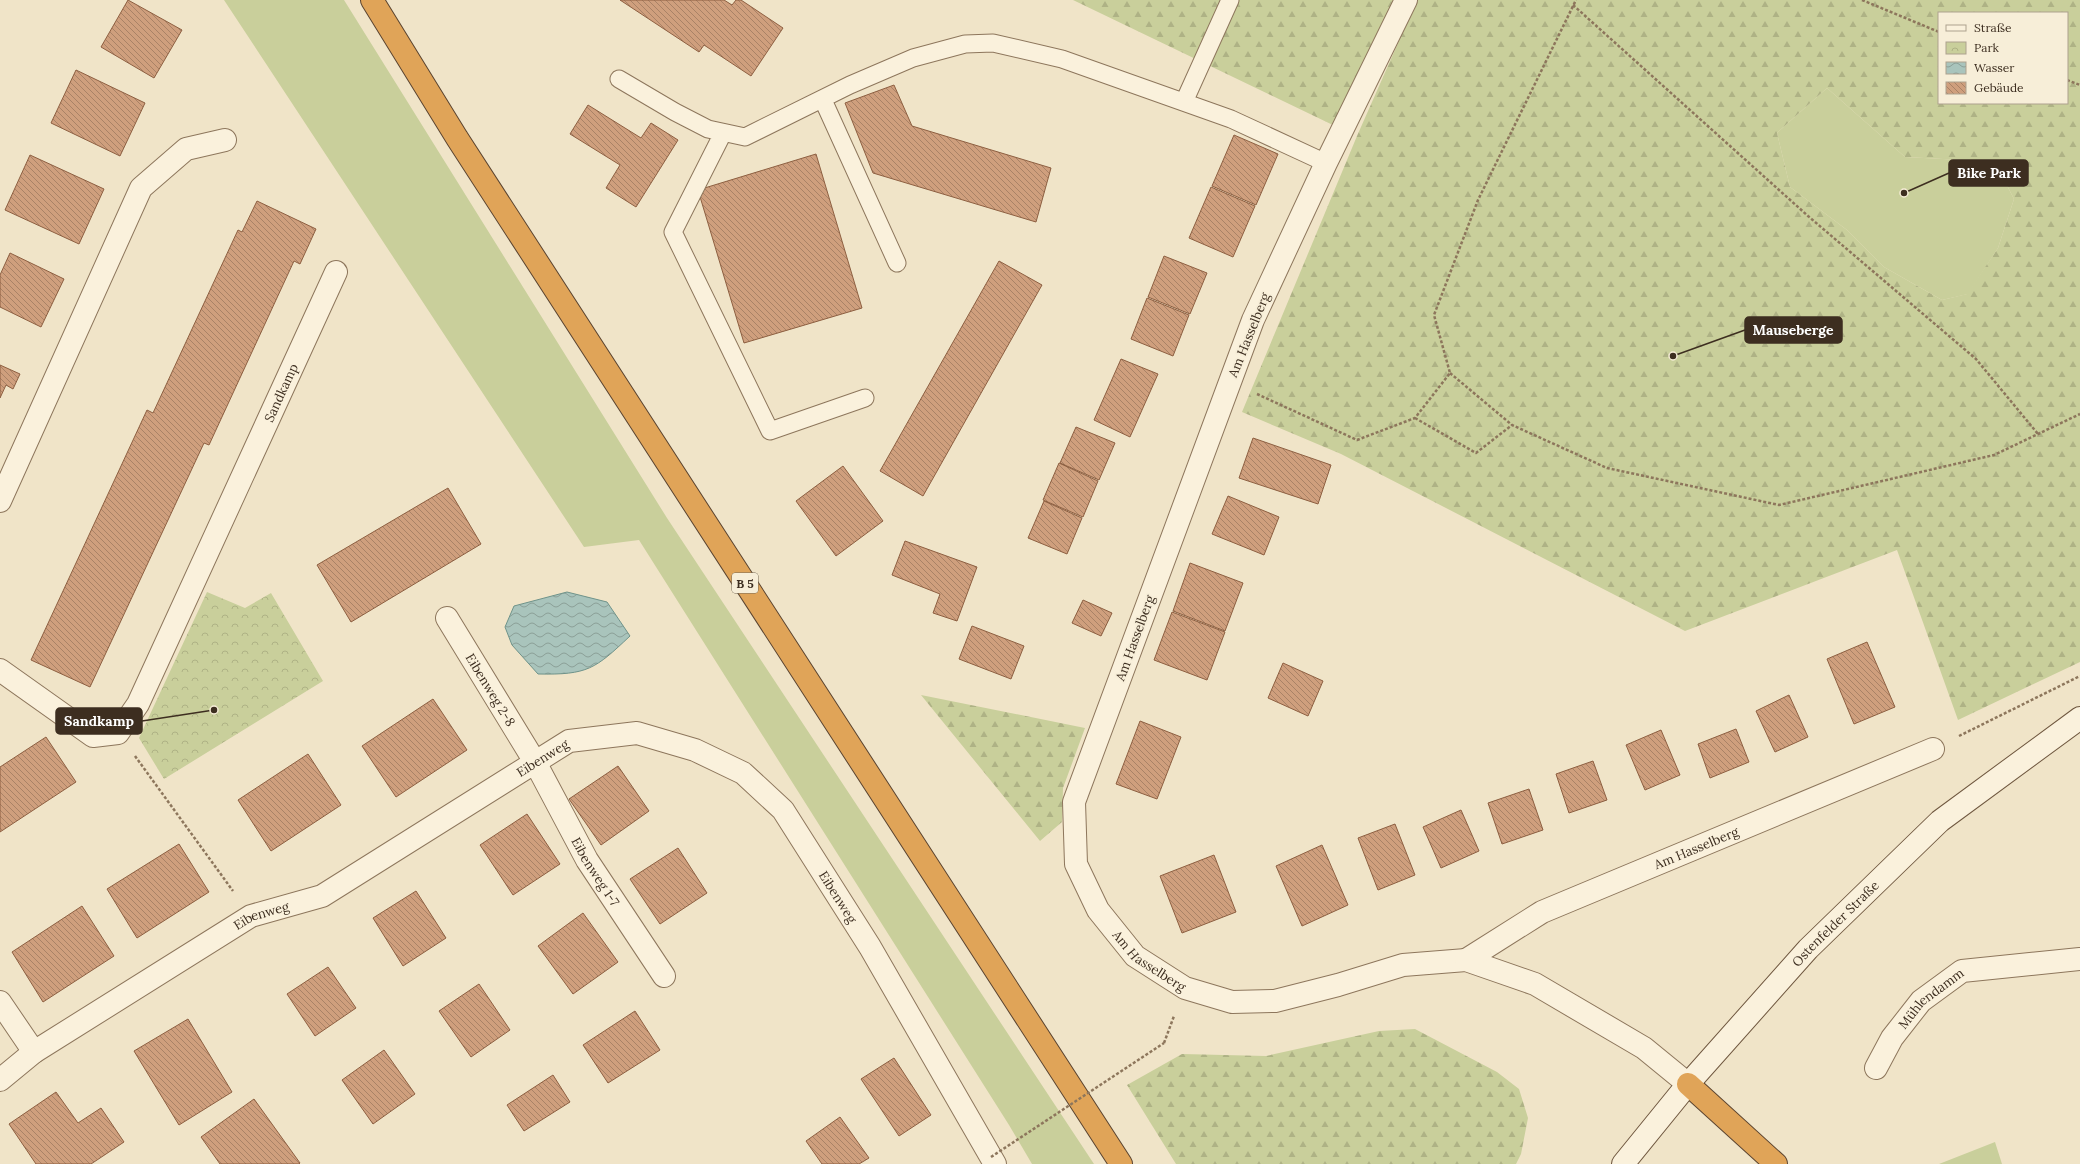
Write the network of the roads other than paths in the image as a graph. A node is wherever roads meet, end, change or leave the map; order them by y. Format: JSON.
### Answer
{"nodes":[{"id":1,"x":372,"y":0,"type":"edge"},
{"id":2,"x":1230,"y":0,"type":"edge"},
{"id":3,"x":1406,"y":0,"type":"edge"},
{"id":4,"x":619,"y":79,"type":"dead end"},
{"id":5,"x":823,"y":100,"type":"junction"},
{"id":6,"x":1184,"y":102,"type":"junction"},
{"id":7,"x":723,"y":133,"type":"junction"},
{"id":8,"x":225,"y":140,"type":"dead end"},
{"id":9,"x":1326,"y":163,"type":"junction"},
{"id":10,"x":897,"y":263,"type":"dead end"},
{"id":11,"x":336,"y":272,"type":"dead end"},
{"id":12,"x":866,"y":398,"type":"dead end"},
{"id":13,"x":0,"y":501,"type":"edge"},
{"id":14,"x":447,"y":618,"type":"dead end"},
{"id":15,"x":0,"y":670,"type":"edge"},
{"id":16,"x":2080,"y":718,"type":"edge"},
{"id":17,"x":1933,"y":749,"type":"road end"},
{"id":18,"x":535,"y":762,"type":"junction"},
{"id":19,"x":2080,"y":959,"type":"edge"},
{"id":20,"x":1466,"y":960,"type":"junction"},
{"id":21,"x":664,"y":976,"type":"dead end"},
{"id":22,"x":0,"y":1002,"type":"edge"},
{"id":23,"x":34,"y":1052,"type":"junction"},
{"id":24,"x":1876,"y":1068,"type":"dead end"},
{"id":25,"x":0,"y":1080,"type":"edge"},
{"id":26,"x":1688,"y":1084,"type":"junction"},
{"id":27,"x":993,"y":1160,"type":"edge"},
{"id":28,"x":1121,"y":1164,"type":"edge"},
{"id":29,"x":1623,"y":1164,"type":"edge"},
{"id":30,"x":1776,"y":1164,"type":"edge"}],
"edges":[{"from":1,"to":28,"type":"highway","number":"B 5"},
{"from":2,"to":6,"type":"lane"},
{"from":3,"to":9,"type":"street","name":"Am Hasselberg"},
{"from":4,"to":7,"type":"lane"},
{"from":5,"to":6,"type":"lane"},
{"from":5,"to":7,"type":"lane"},
{"from":5,"to":10,"type":"lane"},
{"from":6,"to":9,"type":"lane"},
{"from":7,"to":12,"type":"lane"},
{"from":8,"to":13,"type":"street"},
{"from":9,"to":20,"type":"street","name":"Am Hasselberg"},
{"from":11,"to":15,"type":"street","name":"Sandkamp"},
{"from":14,"to":18,"type":"street","name":"Eibenweg 2-8"},
{"from":16,"to":26,"type":"street","name":"Ostenfelder Straße"},
{"from":17,"to":20,"type":"street","name":"Am Hasselberg"},
{"from":18,"to":21,"type":"street","name":"Eibenweg 1-7"},
{"from":18,"to":23,"type":"street","name":"Eibenweg"},
{"from":18,"to":27,"type":"street","name":"Eibenweg"},
{"from":19,"to":24,"type":"street","name":"Mühlendamm"},
{"from":20,"to":26,"type":"street","name":"Am Hasselberg"},
{"from":22,"to":23,"type":"street"},
{"from":23,"to":25,"type":"street","name":"Eibenweg"},
{"from":26,"to":29,"type":"street","name":"Ostenfelder Straße"},
{"from":26,"to":30,"type":"highway"}]}
